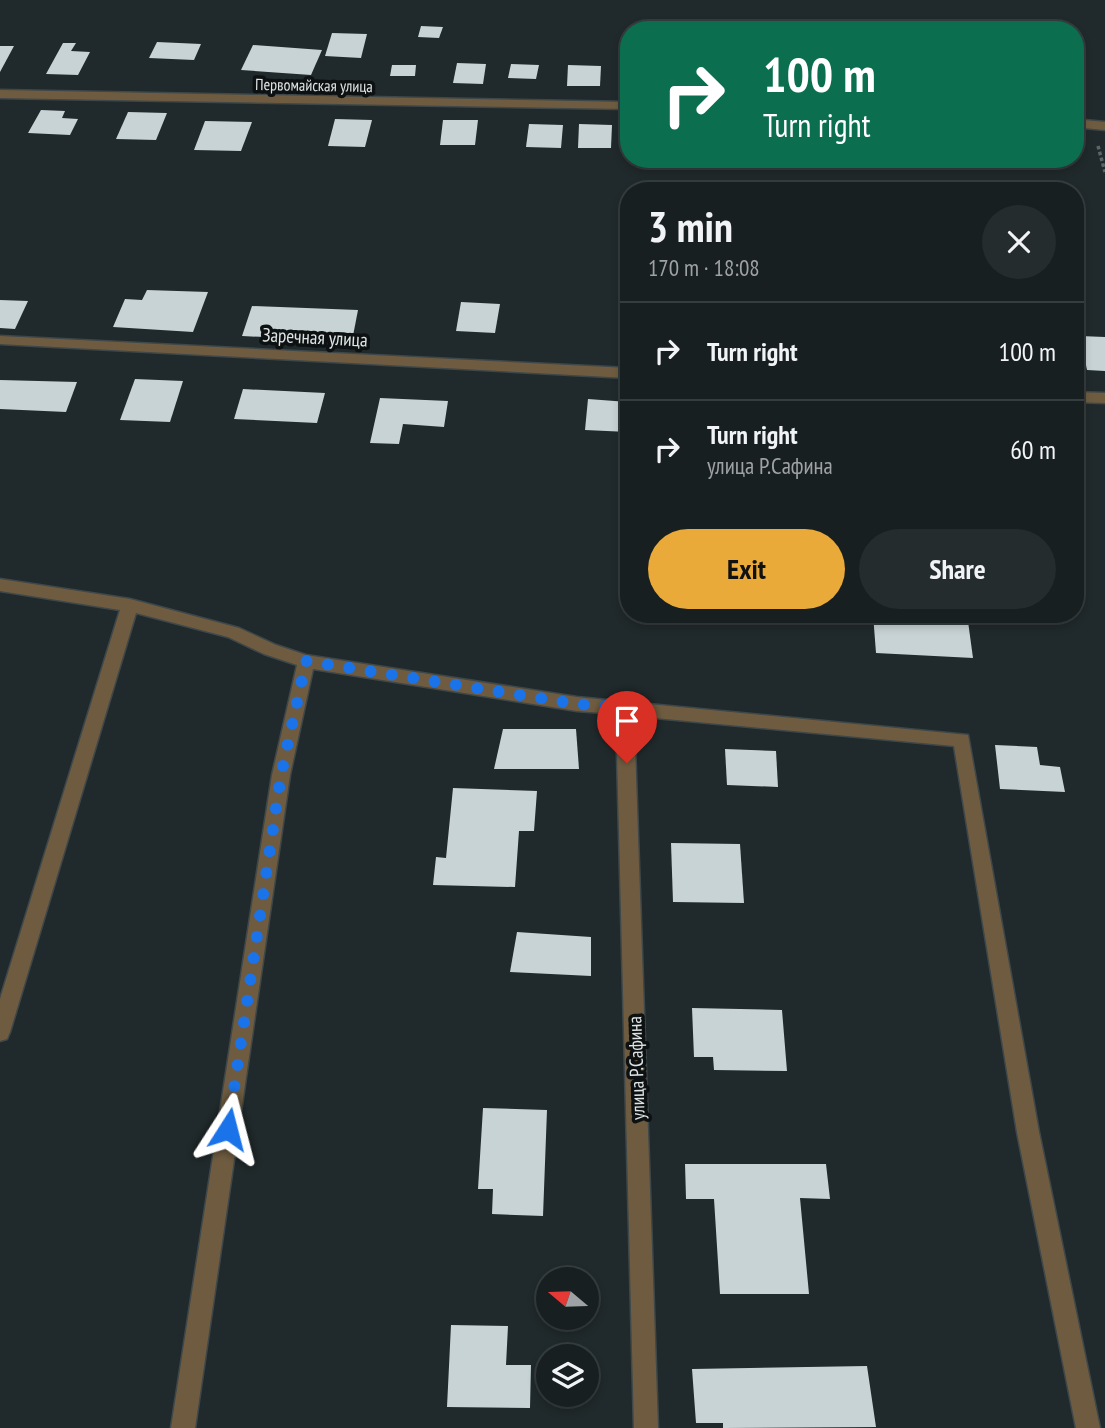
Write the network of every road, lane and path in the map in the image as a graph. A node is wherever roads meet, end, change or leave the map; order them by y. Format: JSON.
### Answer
{"nodes":[{"id":1,"x":0,"y":94,"type":"edge"},
{"id":2,"x":620,"y":106,"type":"edge"},
{"id":3,"x":1084,"y":124,"type":"edge"},
{"id":4,"x":1105,"y":126,"type":"edge"},
{"id":5,"x":0,"y":340,"type":"edge"},
{"id":6,"x":620,"y":373,"type":"edge"},
{"id":7,"x":1084,"y":397,"type":"edge"},
{"id":8,"x":1105,"y":398,"type":"edge"},
{"id":9,"x":0,"y":585,"type":"edge"},
{"id":10,"x":130,"y":605,"type":"junction"},
{"id":11,"x":306,"y":661,"type":"junction"},
{"id":12,"x":625,"y":707,"type":"junction"},
{"id":13,"x":0,"y":1032,"type":"edge"},
{"id":14,"x":183,"y":1428,"type":"edge"},
{"id":15,"x":646,"y":1428,"type":"edge"},
{"id":16,"x":1088,"y":1428,"type":"edge"}],
"edges":[{"from":1,"to":2,"type":"street","name":"Первомайская улица"},
{"from":3,"to":4,"type":"street"},
{"from":5,"to":6,"type":"street","name":"Заречная улица"},
{"from":7,"to":8,"type":"street"},
{"from":9,"to":10,"type":"street"},
{"from":10,"to":11,"type":"street"},
{"from":10,"to":13,"type":"street"},
{"from":11,"to":12,"type":"street"},
{"from":11,"to":14,"type":"street"},
{"from":12,"to":15,"type":"street","name":"улица Р.Сафина"},
{"from":12,"to":16,"type":"street"}]}
